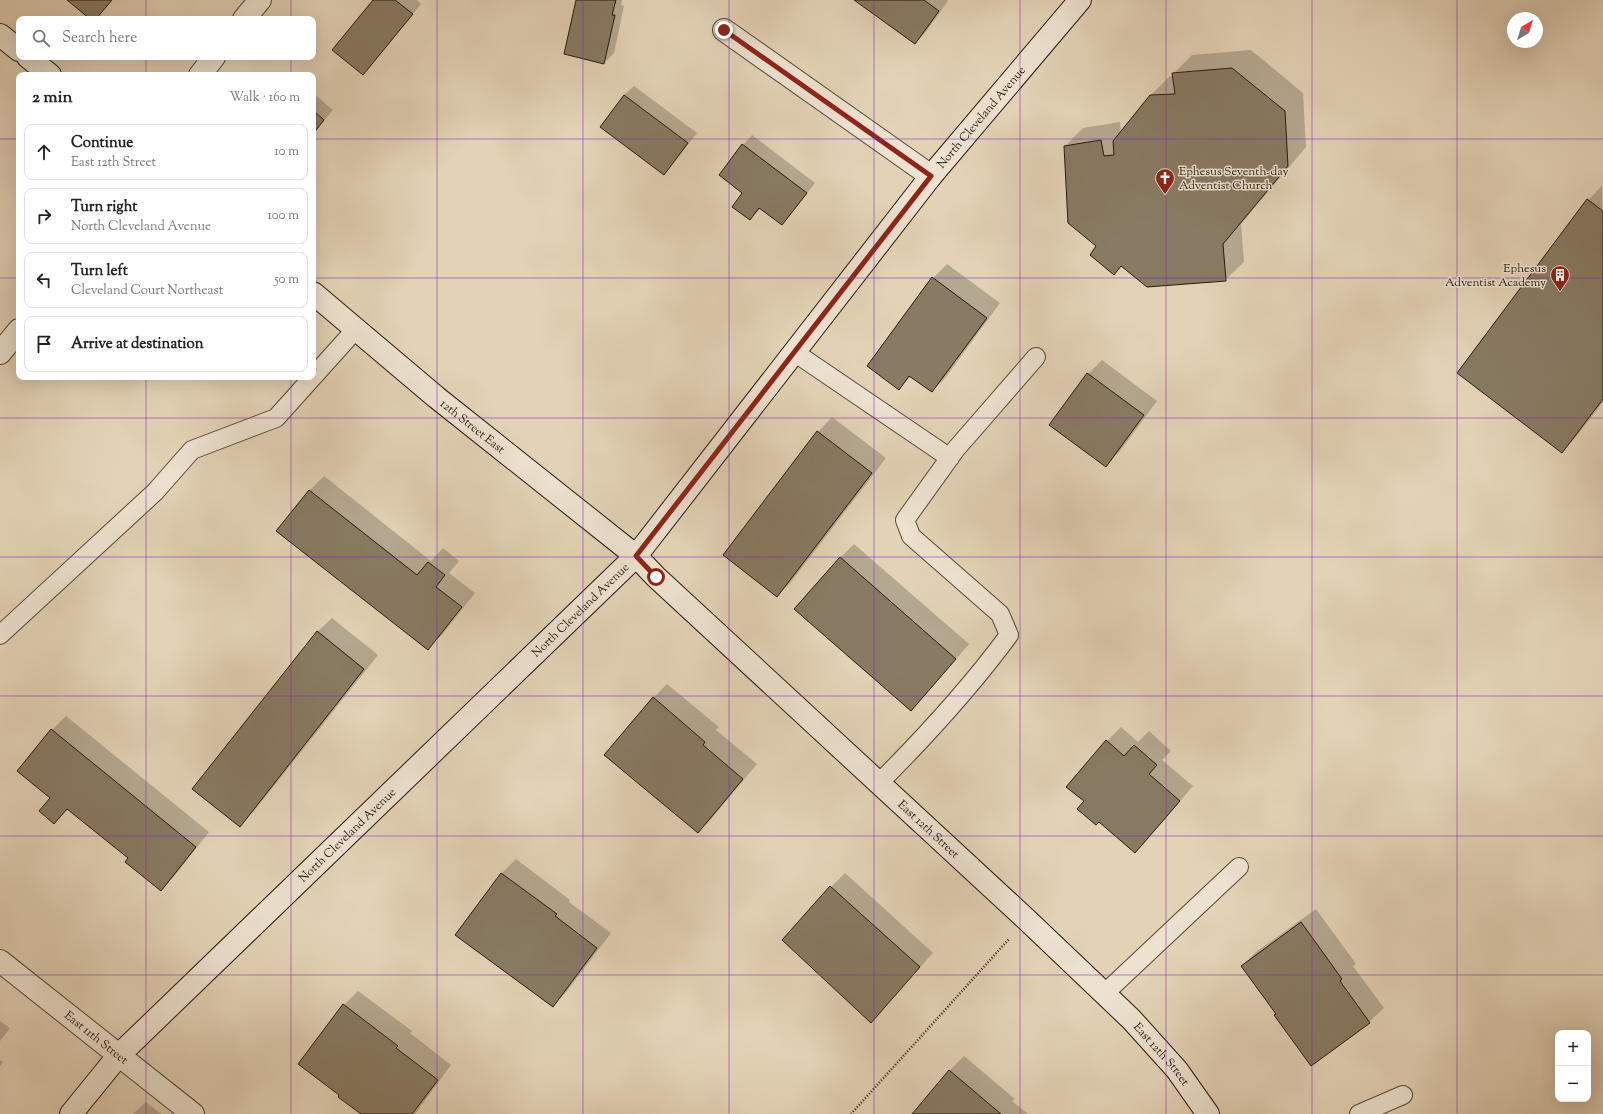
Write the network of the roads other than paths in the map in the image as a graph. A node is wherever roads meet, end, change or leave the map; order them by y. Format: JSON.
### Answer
{"nodes":[{"id":1,"x":260,"y":0,"type":"edge"},
{"id":2,"x":1080,"y":0,"type":"edge"},
{"id":3,"x":247,"y":16,"type":"edge"},
{"id":4,"x":724,"y":30,"type":"dead end"},
{"id":5,"x":0,"y":35,"type":"edge"},
{"id":6,"x":16,"y":48,"type":"edge"},
{"id":7,"x":32,"y":60,"type":"edge"},
{"id":8,"x":212,"y":60,"type":"edge"},
{"id":9,"x":46,"y":72,"type":"edge"},
{"id":10,"x":202,"y":72,"type":"edge"},
{"id":11,"x":931,"y":176,"type":"junction"},
{"id":12,"x":316,"y":296,"type":"edge"},
{"id":13,"x":356,"y":329,"type":"junction"},
{"id":14,"x":16,"y":334,"type":"edge"},
{"id":15,"x":794,"y":352,"type":"junction"},
{"id":16,"x":0,"y":353,"type":"edge"},
{"id":17,"x":1036,"y":357,"type":"dead end"},
{"id":18,"x":316,"y":374,"type":"edge"},
{"id":19,"x":310,"y":380,"type":"edge"},
{"id":20,"x":950,"y":458,"type":"junction"},
{"id":21,"x":636,"y":556,"type":"junction"},
{"id":22,"x":0,"y":635,"type":"edge"},
{"id":23,"x":879,"y":783,"type":"junction"},
{"id":24,"x":1239,"y":867,"type":"dead end"},
{"id":25,"x":0,"y":961,"type":"edge"},
{"id":26,"x":1105,"y":993,"type":"junction"},
{"id":27,"x":119,"y":1056,"type":"junction"},
{"id":28,"x":1403,"y":1095,"type":"dead end"},
{"id":29,"x":71,"y":1114,"type":"edge"},
{"id":30,"x":193,"y":1114,"type":"edge"},
{"id":31,"x":1208,"y":1114,"type":"edge"},
{"id":32,"x":1359,"y":1114,"type":"edge"}],
"edges":[{"from":1,"to":3,"type":"street"},
{"from":2,"to":11,"type":"street","name":"North Cleveland Avenue"},
{"from":4,"to":11,"type":"street"},
{"from":5,"to":6,"type":"street"},
{"from":7,"to":9,"type":"street"},
{"from":8,"to":10,"type":"street"},
{"from":11,"to":15,"type":"street","name":"North Cleveland Avenue"},
{"from":12,"to":13,"type":"street","name":"12th Street East"},
{"from":13,"to":18,"type":"lane"},
{"from":13,"to":21,"type":"street","name":"12th Street East"},
{"from":14,"to":16,"type":"street"},
{"from":15,"to":20,"type":"lane"},
{"from":15,"to":21,"type":"street","name":"North Cleveland Avenue"},
{"from":17,"to":20,"type":"lane"},
{"from":19,"to":22,"type":"lane"},
{"from":20,"to":23,"type":"lane"},
{"from":21,"to":23,"type":"street","name":"East 12th Street"},
{"from":21,"to":27,"type":"street","name":"North Cleveland Avenue"},
{"from":23,"to":26,"type":"street","name":"East 12th Street"},
{"from":24,"to":26,"type":"lane"},
{"from":25,"to":27,"type":"street","name":"East 11th Street"},
{"from":26,"to":31,"type":"street","name":"East 12th Street"},
{"from":27,"to":29,"type":"street","name":"North Cleveland Avenue"},
{"from":27,"to":30,"type":"street","name":"East 11th Street"},
{"from":28,"to":32,"type":"lane"}]}
